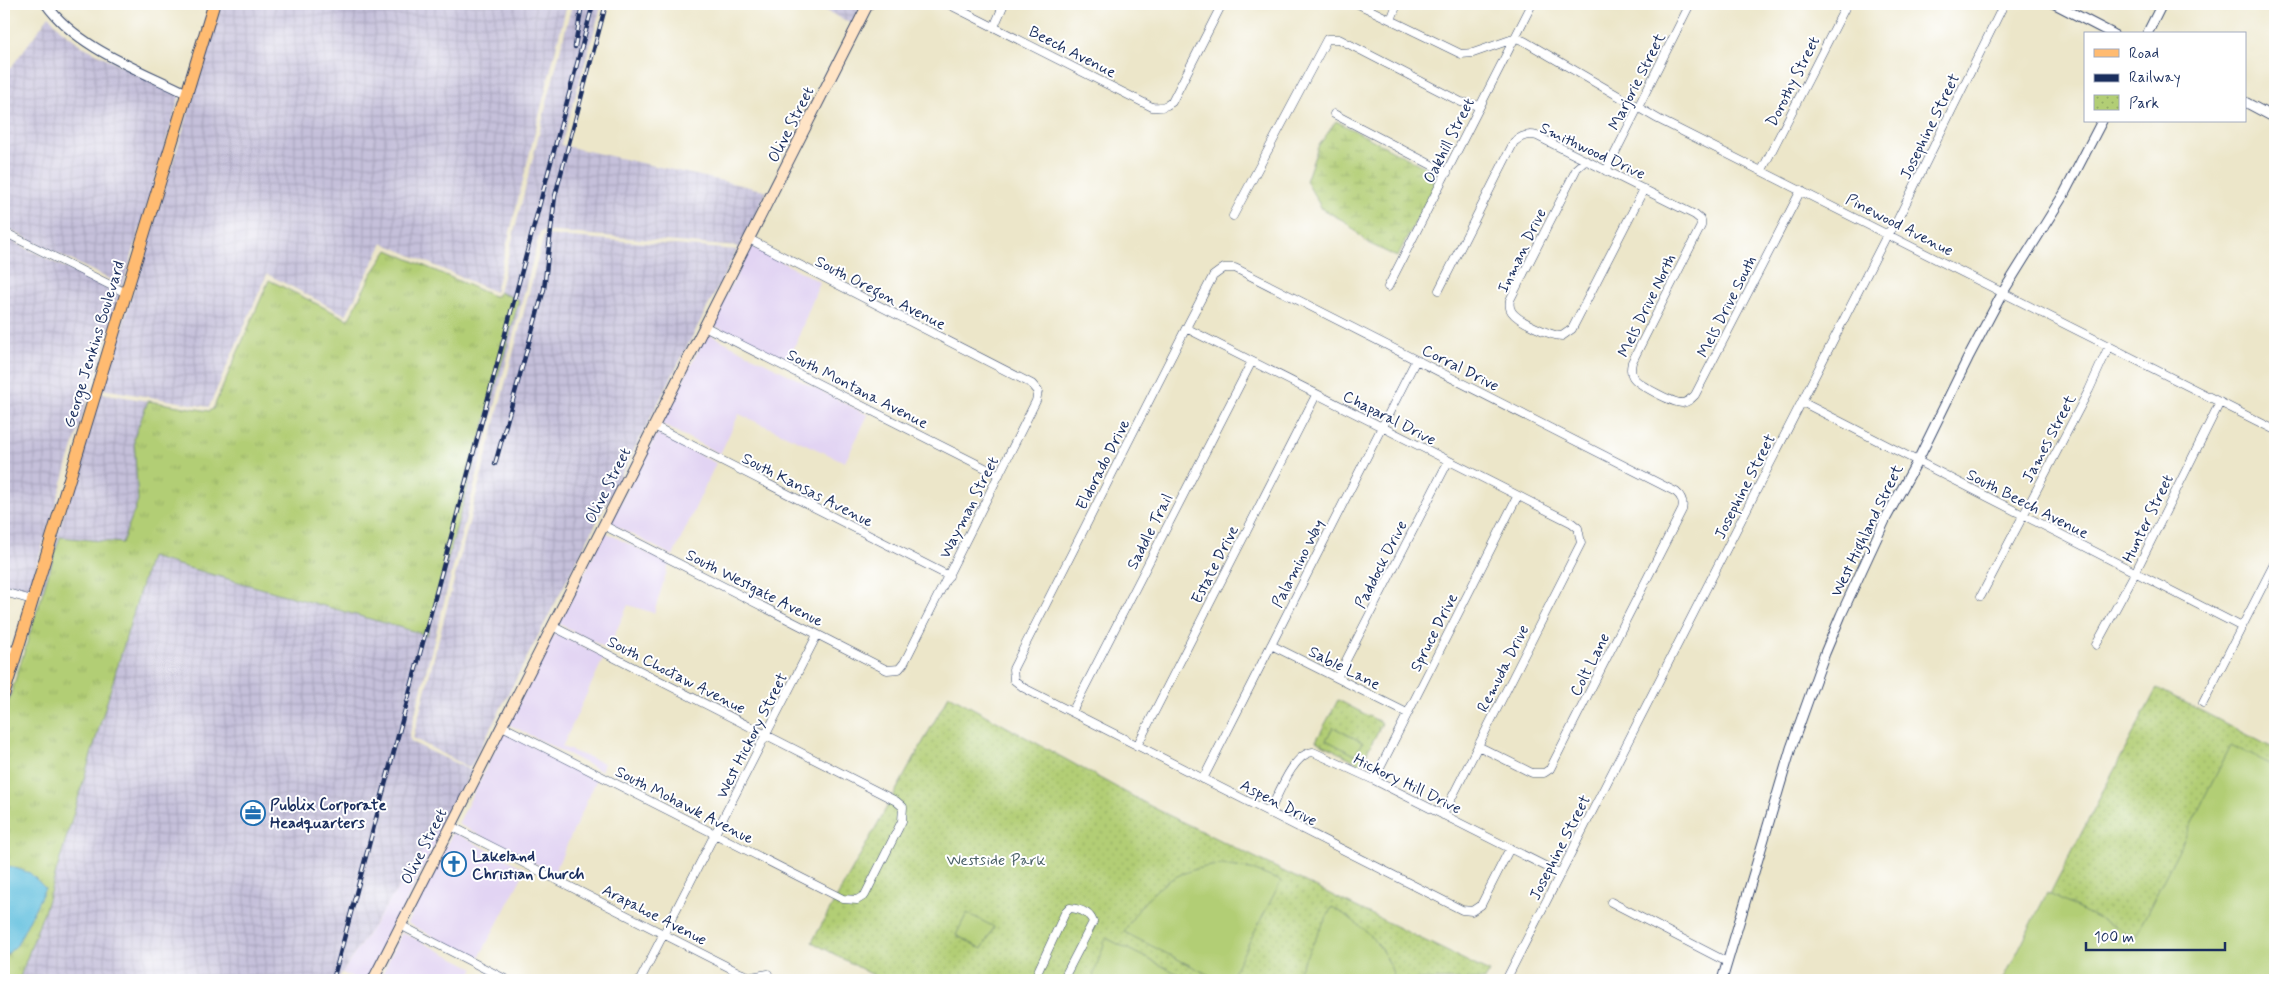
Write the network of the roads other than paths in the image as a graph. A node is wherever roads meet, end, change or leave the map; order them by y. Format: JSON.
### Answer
{"nodes":[{"id":1,"x":46,"y":4,"type":"edge"},
{"id":2,"x":214,"y":4,"type":"edge"},
{"id":3,"x":868,"y":4,"type":"edge"},
{"id":4,"x":948,"y":4,"type":"edge"},
{"id":5,"x":1004,"y":4,"type":"edge"},
{"id":6,"x":1222,"y":4,"type":"edge"},
{"id":7,"x":1358,"y":4,"type":"edge"},
{"id":8,"x":1397,"y":4,"type":"edge"},
{"id":9,"x":1532,"y":4,"type":"edge"},
{"id":10,"x":1690,"y":4,"type":"edge"},
{"id":11,"x":1847,"y":4,"type":"edge"},
{"id":12,"x":2004,"y":4,"type":"edge"},
{"id":13,"x":2055,"y":4,"type":"edge"},
{"id":14,"x":2162,"y":4,"type":"edge"},
{"id":15,"x":1391,"y":20,"type":"junction"},
{"id":16,"x":994,"y":27,"type":"junction"},
{"id":17,"x":2109,"y":32,"type":"edge"},
{"id":18,"x":2148,"y":32,"type":"edge"},
{"id":19,"x":1516,"y":38,"type":"junction"},
{"id":20,"x":186,"y":93,"type":"junction"},
{"id":21,"x":2246,"y":103,"type":"edge"},
{"id":22,"x":1480,"y":106,"type":"junction"},
{"id":23,"x":1638,"y":107,"type":"junction"},
{"id":24,"x":1334,"y":114,"type":"dead end"},
{"id":25,"x":2275,"y":118,"type":"edge"},
{"id":26,"x":2101,"y":122,"type":"edge"},
{"id":27,"x":1585,"y":160,"type":"junction"},
{"id":28,"x":1606,"y":170,"type":"junction"},
{"id":29,"x":1762,"y":170,"type":"junction"},
{"id":30,"x":1447,"y":173,"type":"junction"},
{"id":31,"x":1644,"y":189,"type":"junction"},
{"id":32,"x":1801,"y":190,"type":"junction"},
{"id":33,"x":1233,"y":216,"type":"dead end"},
{"id":34,"x":1701,"y":220,"type":"joint"},
{"id":35,"x":4,"y":232,"type":"edge"},
{"id":36,"x":1888,"y":233,"type":"junction"},
{"id":37,"x":749,"y":239,"type":"junction"},
{"id":38,"x":1224,"y":268,"type":"joint"},
{"id":39,"x":1388,"y":287,"type":"dead end"},
{"id":40,"x":1438,"y":290,"type":"dead end"},
{"id":41,"x":2003,"y":292,"type":"junction"},
{"id":42,"x":126,"y":293,"type":"junction"},
{"id":43,"x":704,"y":326,"type":"junction"},
{"id":44,"x":1186,"y":328,"type":"junction"},
{"id":45,"x":2110,"y":346,"type":"junction"},
{"id":46,"x":1416,"y":360,"type":"junction"},
{"id":47,"x":1251,"y":363,"type":"junction"},
{"id":48,"x":1001,"y":368,"type":"joint"},
{"id":49,"x":1657,"y":393,"type":"joint"},
{"id":50,"x":1316,"y":395,"type":"junction"},
{"id":51,"x":1802,"y":402,"type":"junction"},
{"id":52,"x":2220,"y":402,"type":"junction"},
{"id":53,"x":654,"y":426,"type":"junction"},
{"id":54,"x":1381,"y":428,"type":"junction"},
{"id":55,"x":2275,"y":430,"type":"edge"},
{"id":56,"x":1918,"y":460,"type":"junction"},
{"id":57,"x":1448,"y":462,"type":"junction"},
{"id":58,"x":999,"y":475,"type":"junction"},
{"id":59,"x":1517,"y":497,"type":"junction"},
{"id":60,"x":1682,"y":498,"type":"joint"},
{"id":61,"x":2022,"y":516,"type":"junction"},
{"id":62,"x":603,"y":525,"type":"junction"},
{"id":63,"x":1580,"y":532,"type":"joint"},
{"id":64,"x":2275,"y":562,"type":"edge"},
{"id":65,"x":2135,"y":573,"type":"junction"},
{"id":66,"x":949,"y":576,"type":"junction"},
{"id":67,"x":4,"y":592,"type":"edge"},
{"id":68,"x":1981,"y":596,"type":"dead end"},
{"id":69,"x":32,"y":600,"type":"junction"},
{"id":70,"x":552,"y":626,"type":"junction"},
{"id":71,"x":2242,"y":627,"type":"junction"},
{"id":72,"x":817,"y":635,"type":"junction"},
{"id":73,"x":1271,"y":645,"type":"junction"},
{"id":74,"x":2096,"y":645,"type":"dead end"},
{"id":75,"x":4,"y":648,"type":"edge"},
{"id":76,"x":16,"y":652,"type":"junction"},
{"id":77,"x":895,"y":670,"type":"joint"},
{"id":78,"x":1013,"y":676,"type":"joint"},
{"id":79,"x":1337,"y":678,"type":"junction"},
{"id":80,"x":4,"y":694,"type":"edge"},
{"id":81,"x":2203,"y":703,"type":"dead end"},
{"id":82,"x":1072,"y":712,"type":"junction"},
{"id":83,"x":1407,"y":713,"type":"junction"},
{"id":84,"x":502,"y":726,"type":"junction"},
{"id":85,"x":766,"y":735,"type":"junction"},
{"id":86,"x":1137,"y":746,"type":"junction"},
{"id":87,"x":1478,"y":746,"type":"junction"},
{"id":88,"x":1202,"y":779,"type":"junction"},
{"id":89,"x":1374,"y":780,"type":"junction"},
{"id":90,"x":1269,"y":812,"type":"junction"},
{"id":91,"x":1443,"y":815,"type":"junction"},
{"id":92,"x":451,"y":826,"type":"junction"},
{"id":93,"x":716,"y":835,"type":"junction"},
{"id":94,"x":1510,"y":848,"type":"junction"},
{"id":95,"x":1561,"y":874,"type":"junction"},
{"id":96,"x":857,"y":900,"type":"joint"},
{"id":97,"x":1611,"y":902,"type":"dead end"},
{"id":98,"x":400,"y":925,"type":"junction"},
{"id":99,"x":664,"y":935,"type":"junction"},
{"id":100,"x":1727,"y":962,"type":"junction"},
{"id":101,"x":768,"y":974,"type":"dead end"},
{"id":102,"x":373,"y":980,"type":"edge"},
{"id":103,"x":507,"y":980,"type":"edge"},
{"id":104,"x":640,"y":980,"type":"edge"},
{"id":105,"x":1036,"y":980,"type":"edge"},
{"id":106,"x":1063,"y":980,"type":"edge"},
{"id":107,"x":1506,"y":980,"type":"edge"},
{"id":108,"x":1722,"y":980,"type":"edge"}],
"edges":[{"from":1,"to":20,"type":"street"},
{"from":2,"to":20,"type":"main road","name":"George Jenkins Boulevard"},
{"from":3,"to":37,"type":"main road","name":"Olive Street"},
{"from":4,"to":16,"type":"street","name":"Beech Avenue"},
{"from":5,"to":16,"type":"street"},
{"from":6,"to":16,"type":"street","name":"Beech Avenue"},
{"from":7,"to":15,"type":"street"},
{"from":8,"to":15,"type":"street"},
{"from":9,"to":19,"type":"street","name":"Oakhill Street"},
{"from":10,"to":23,"type":"street","name":"Marjorie Street"},
{"from":11,"to":29,"type":"street","name":"Dorothy Street"},
{"from":12,"to":36,"type":"street","name":"Josephine Street"},
{"from":13,"to":17,"type":"street"},
{"from":14,"to":18,"type":"street"},
{"from":15,"to":19,"type":"street"},
{"from":19,"to":22,"type":"street","name":"Oakhill Street"},
{"from":19,"to":23,"type":"street","name":"Pinewood Avenue"},
{"from":20,"to":42,"type":"main road","name":"George Jenkins Boulevard"},
{"from":21,"to":25,"type":"street"},
{"from":22,"to":30,"type":"street","name":"Oakhill Street"},
{"from":22,"to":33,"type":"street"},
{"from":23,"to":28,"type":"street","name":"Marjorie Street"},
{"from":23,"to":29,"type":"street","name":"Pinewood Avenue"},
{"from":24,"to":30,"type":"street"},
{"from":26,"to":41,"type":"street","name":"West Highland Street"},
{"from":27,"to":28,"type":"street","name":"Smithwood Drive"},
{"from":27,"to":31,"type":"street","name":"Inman Drive"},
{"from":27,"to":40,"type":"street","name":"Smithwood Drive"},
{"from":28,"to":31,"type":"street","name":"Smithwood Drive"},
{"from":29,"to":32,"type":"street","name":"Pinewood Avenue"},
{"from":30,"to":39,"type":"street","name":"Oakhill Street"},
{"from":31,"to":34,"type":"street","name":"Smithwood Drive"},
{"from":32,"to":36,"type":"street","name":"Pinewood Avenue"},
{"from":32,"to":49,"type":"street","name":"Mels Drive South"},
{"from":34,"to":49,"type":"street","name":"Mels Drive North"},
{"from":35,"to":42,"type":"street"},
{"from":36,"to":41,"type":"street","name":"Pinewood Avenue"},
{"from":36,"to":51,"type":"street","name":"Josephine Street"},
{"from":37,"to":43,"type":"main road","name":"Olive Street"},
{"from":37,"to":48,"type":"street","name":"South Oregon Avenue"},
{"from":38,"to":44,"type":"street","name":"Eldorado Drive"},
{"from":38,"to":46,"type":"street","name":"Corral Drive"},
{"from":41,"to":45,"type":"street","name":"Pinewood Avenue"},
{"from":41,"to":56,"type":"street","name":"West Highland Street"},
{"from":42,"to":69,"type":"main road","name":"George Jenkins Boulevard"},
{"from":43,"to":53,"type":"main road","name":"Olive Street"},
{"from":43,"to":58,"type":"street","name":"South Montana Avenue"},
{"from":44,"to":47,"type":"street","name":"Chaparal Drive"},
{"from":44,"to":78,"type":"street","name":"Eldorado Drive"},
{"from":45,"to":52,"type":"street","name":"Pinewood Avenue"},
{"from":45,"to":61,"type":"street","name":"James Street"},
{"from":46,"to":54,"type":"street","name":"Palamino Way"},
{"from":46,"to":60,"type":"street","name":"Corral Drive"},
{"from":47,"to":50,"type":"street","name":"Chaparal Drive"},
{"from":47,"to":82,"type":"street","name":"Saddle Trail"},
{"from":48,"to":58,"type":"street","name":"Wayman Street"},
{"from":50,"to":54,"type":"street","name":"Chaparal Drive"},
{"from":50,"to":86,"type":"street","name":"Estate Drive"},
{"from":51,"to":56,"type":"street","name":"South Beech Avenue"},
{"from":51,"to":95,"type":"street","name":"Josephine Street"},
{"from":52,"to":55,"type":"street","name":"Pinewood Avenue"},
{"from":52,"to":65,"type":"street","name":"Hunter Street"},
{"from":53,"to":62,"type":"main road","name":"Olive Street"},
{"from":53,"to":66,"type":"street","name":"South Kansas Avenue"},
{"from":54,"to":57,"type":"street","name":"Chaparal Drive"},
{"from":54,"to":73,"type":"street","name":"Palamino Way"},
{"from":56,"to":61,"type":"street","name":"South Beech Avenue"},
{"from":56,"to":100,"type":"street","name":"West Highland Street"},
{"from":57,"to":59,"type":"street","name":"Chaparal Drive"},
{"from":57,"to":79,"type":"street","name":"Paddock Drive"},
{"from":58,"to":66,"type":"street","name":"Wayman Street"},
{"from":59,"to":63,"type":"street","name":"Chaparal Drive"},
{"from":59,"to":83,"type":"street","name":"Spruce Drive"},
{"from":60,"to":87,"type":"street","name":"Colt Lane"},
{"from":61,"to":65,"type":"street","name":"South Beech Avenue"},
{"from":61,"to":68,"type":"street","name":"James Street"},
{"from":62,"to":70,"type":"main road","name":"Olive Street"},
{"from":62,"to":72,"type":"street","name":"South Westgate Avenue"},
{"from":63,"to":87,"type":"street","name":"Remuda Drive"},
{"from":64,"to":71,"type":"street"},
{"from":65,"to":71,"type":"street","name":"South Beech Avenue"},
{"from":65,"to":74,"type":"street","name":"Hunter Street"},
{"from":66,"to":77,"type":"street","name":"Wayman Street"},
{"from":67,"to":69,"type":"street"},
{"from":69,"to":76,"type":"main road","name":"George Jenkins Boulevard"},
{"from":70,"to":84,"type":"main road","name":"Olive Street"},
{"from":70,"to":85,"type":"street","name":"South Choctaw Avenue"},
{"from":71,"to":81,"type":"street"},
{"from":72,"to":77,"type":"street","name":"South Westgate Avenue"},
{"from":72,"to":85,"type":"street","name":"West Hickory Street"},
{"from":73,"to":79,"type":"street","name":"Sable Lane"},
{"from":73,"to":88,"type":"street","name":"Palamino Way"},
{"from":75,"to":76,"type":"street"},
{"from":76,"to":80,"type":"main road","name":"George Jenkins Boulevard"},
{"from":78,"to":82,"type":"street","name":"Aspen Drive"},
{"from":79,"to":83,"type":"street","name":"Sable Lane"},
{"from":82,"to":86,"type":"street","name":"Aspen Drive"},
{"from":83,"to":89,"type":"street","name":"Spruce Drive"},
{"from":84,"to":92,"type":"main road","name":"Olive Street"},
{"from":84,"to":93,"type":"street","name":"South Mohawk Avenue"},
{"from":85,"to":93,"type":"street","name":"West Hickory Street"},
{"from":85,"to":96,"type":"street","name":"South Choctaw Avenue"},
{"from":86,"to":88,"type":"street","name":"Aspen Drive"},
{"from":87,"to":91,"type":"street","name":"Remuda Drive"},
{"from":88,"to":90,"type":"street","name":"Aspen Drive"},
{"from":89,"to":90,"type":"street","name":"Hickory Hill Drive"},
{"from":89,"to":91,"type":"street","name":"Hickory Hill Drive"},
{"from":90,"to":94,"type":"street","name":"Aspen Drive"},
{"from":91,"to":94,"type":"street","name":"Hickory Hill Drive"},
{"from":92,"to":98,"type":"main road","name":"Olive Street"},
{"from":92,"to":99,"type":"street","name":"Arapahoe Avenue"},
{"from":93,"to":96,"type":"street","name":"South Mohawk Avenue"},
{"from":93,"to":99,"type":"street","name":"West Hickory Street"},
{"from":94,"to":95,"type":"street","name":"Hickory Hill Drive"},
{"from":95,"to":107,"type":"street","name":"Josephine Street"},
{"from":97,"to":100,"type":"street"},
{"from":98,"to":102,"type":"main road","name":"Olive Street"},
{"from":98,"to":103,"type":"street"},
{"from":99,"to":101,"type":"street","name":"Arapahoe Avenue"},
{"from":99,"to":104,"type":"street","name":"West Hickory Street"},
{"from":100,"to":108,"type":"street","name":"West Highland Street"},
{"from":105,"to":106,"type":"street"}]}
